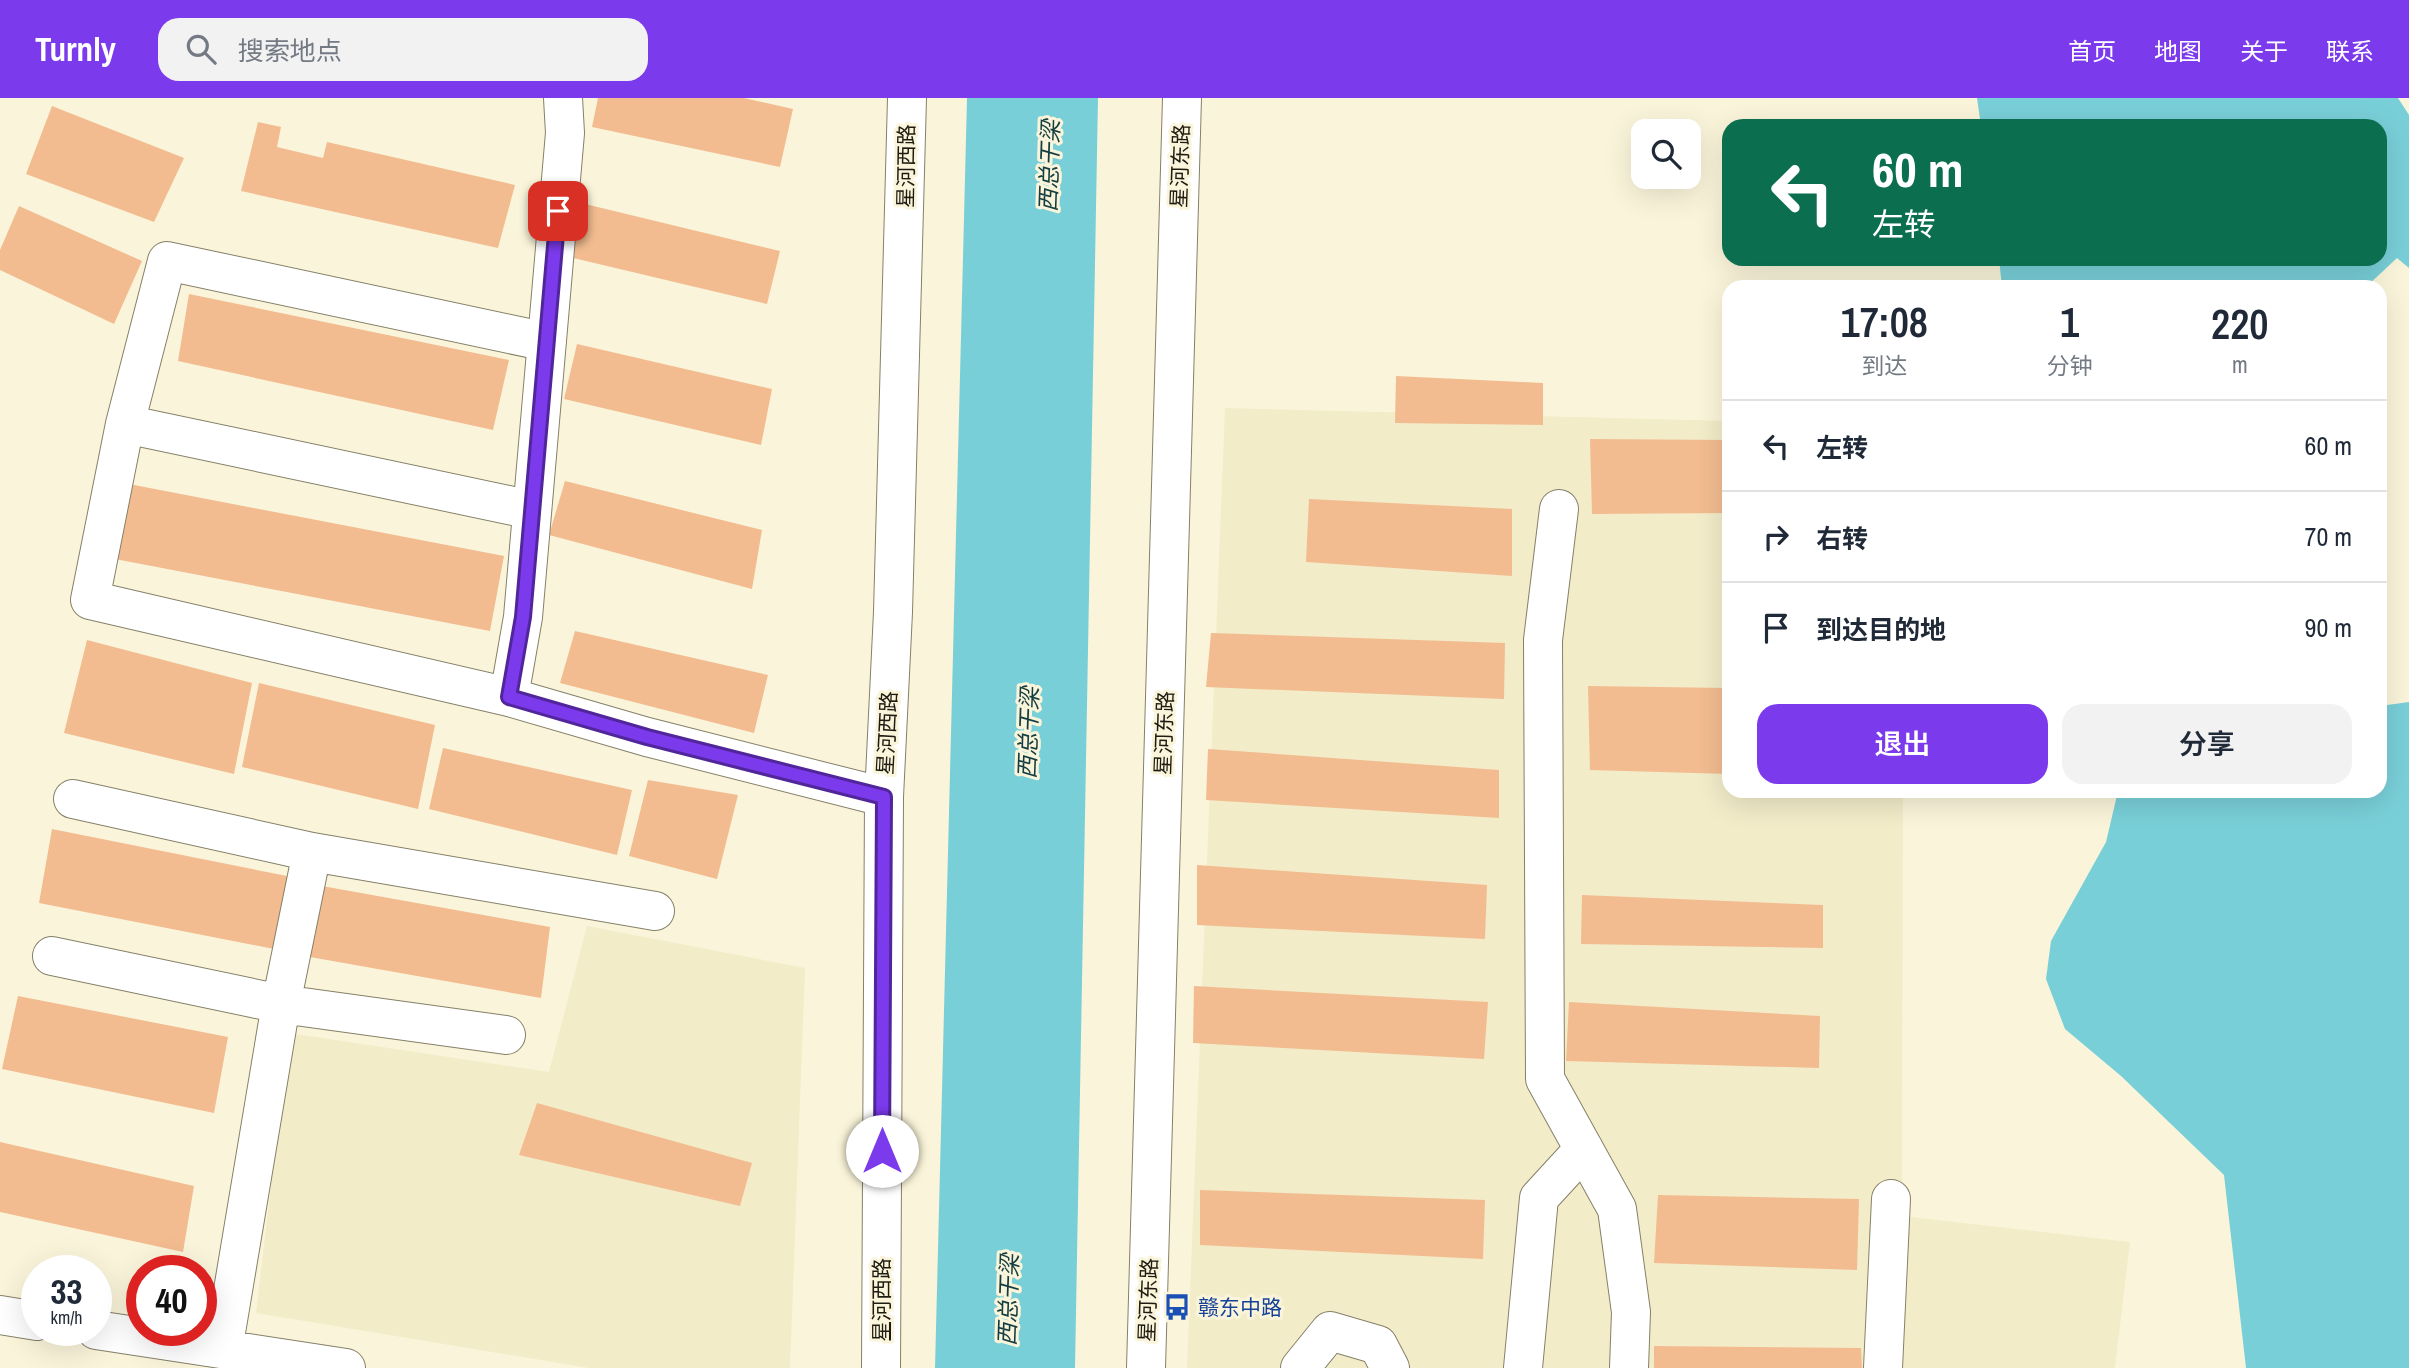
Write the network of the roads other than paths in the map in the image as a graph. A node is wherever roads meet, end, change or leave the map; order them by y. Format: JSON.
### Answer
{"nodes":[{"id":1,"x":563,"y":98,"type":"edge"},
{"id":2,"x":906,"y":98,"type":"edge"},
{"id":3,"x":1182,"y":98,"type":"edge"},
{"id":4,"x":547,"y":342,"type":"junction"},
{"id":5,"x":125,"y":424,"type":"junction"},
{"id":6,"x":1559,"y":509,"type":"dead end"},
{"id":7,"x":532,"y":510,"type":"junction"},
{"id":8,"x":509,"y":697,"type":"junction"},
{"id":9,"x":884,"y":797,"type":"junction"},
{"id":10,"x":73,"y":799,"type":"dead end"},
{"id":11,"x":312,"y":852,"type":"junction"},
{"id":12,"x":655,"y":911,"type":"dead end"},
{"id":13,"x":52,"y":956,"type":"dead end"},
{"id":14,"x":281,"y":1004,"type":"junction"},
{"id":15,"x":506,"y":1035,"type":"dead end"},
{"id":16,"x":1584,"y":1149,"type":"junction"},
{"id":17,"x":1891,"y":1199,"type":"dead end"},
{"id":18,"x":0,"y":1315,"type":"edge"},
{"id":19,"x":21,"y":1318,"type":"edge"},
{"id":20,"x":112,"y":1332,"type":"edge"},
{"id":21,"x":223,"y":1349,"type":"junction"},
{"id":22,"x":346,"y":1368,"type":"edge"},
{"id":23,"x":881,"y":1368,"type":"edge"},
{"id":24,"x":1146,"y":1368,"type":"edge"},
{"id":25,"x":1300,"y":1368,"type":"edge"},
{"id":26,"x":1390,"y":1368,"type":"edge"},
{"id":27,"x":1523,"y":1368,"type":"edge"},
{"id":28,"x":1629,"y":1368,"type":"edge"},
{"id":29,"x":1883,"y":1368,"type":"edge"}],
"edges":[{"from":1,"to":4,"type":"street"},
{"from":2,"to":9,"type":"street","name":"星河西路"},
{"from":3,"to":24,"type":"street","name":"星河东路"},
{"from":4,"to":5,"type":"street"},
{"from":4,"to":7,"type":"street"},
{"from":5,"to":7,"type":"street"},
{"from":5,"to":8,"type":"street"},
{"from":6,"to":16,"type":"street"},
{"from":7,"to":8,"type":"street"},
{"from":8,"to":9,"type":"street"},
{"from":9,"to":23,"type":"street","name":"星河西路"},
{"from":10,"to":11,"type":"street"},
{"from":11,"to":12,"type":"street"},
{"from":11,"to":14,"type":"street"},
{"from":13,"to":14,"type":"street"},
{"from":14,"to":15,"type":"street"},
{"from":14,"to":21,"type":"street"},
{"from":16,"to":27,"type":"street"},
{"from":16,"to":28,"type":"street"},
{"from":17,"to":29,"type":"street"},
{"from":18,"to":19,"type":"street"},
{"from":20,"to":21,"type":"street"},
{"from":21,"to":22,"type":"street"},
{"from":25,"to":26,"type":"street"}]}
